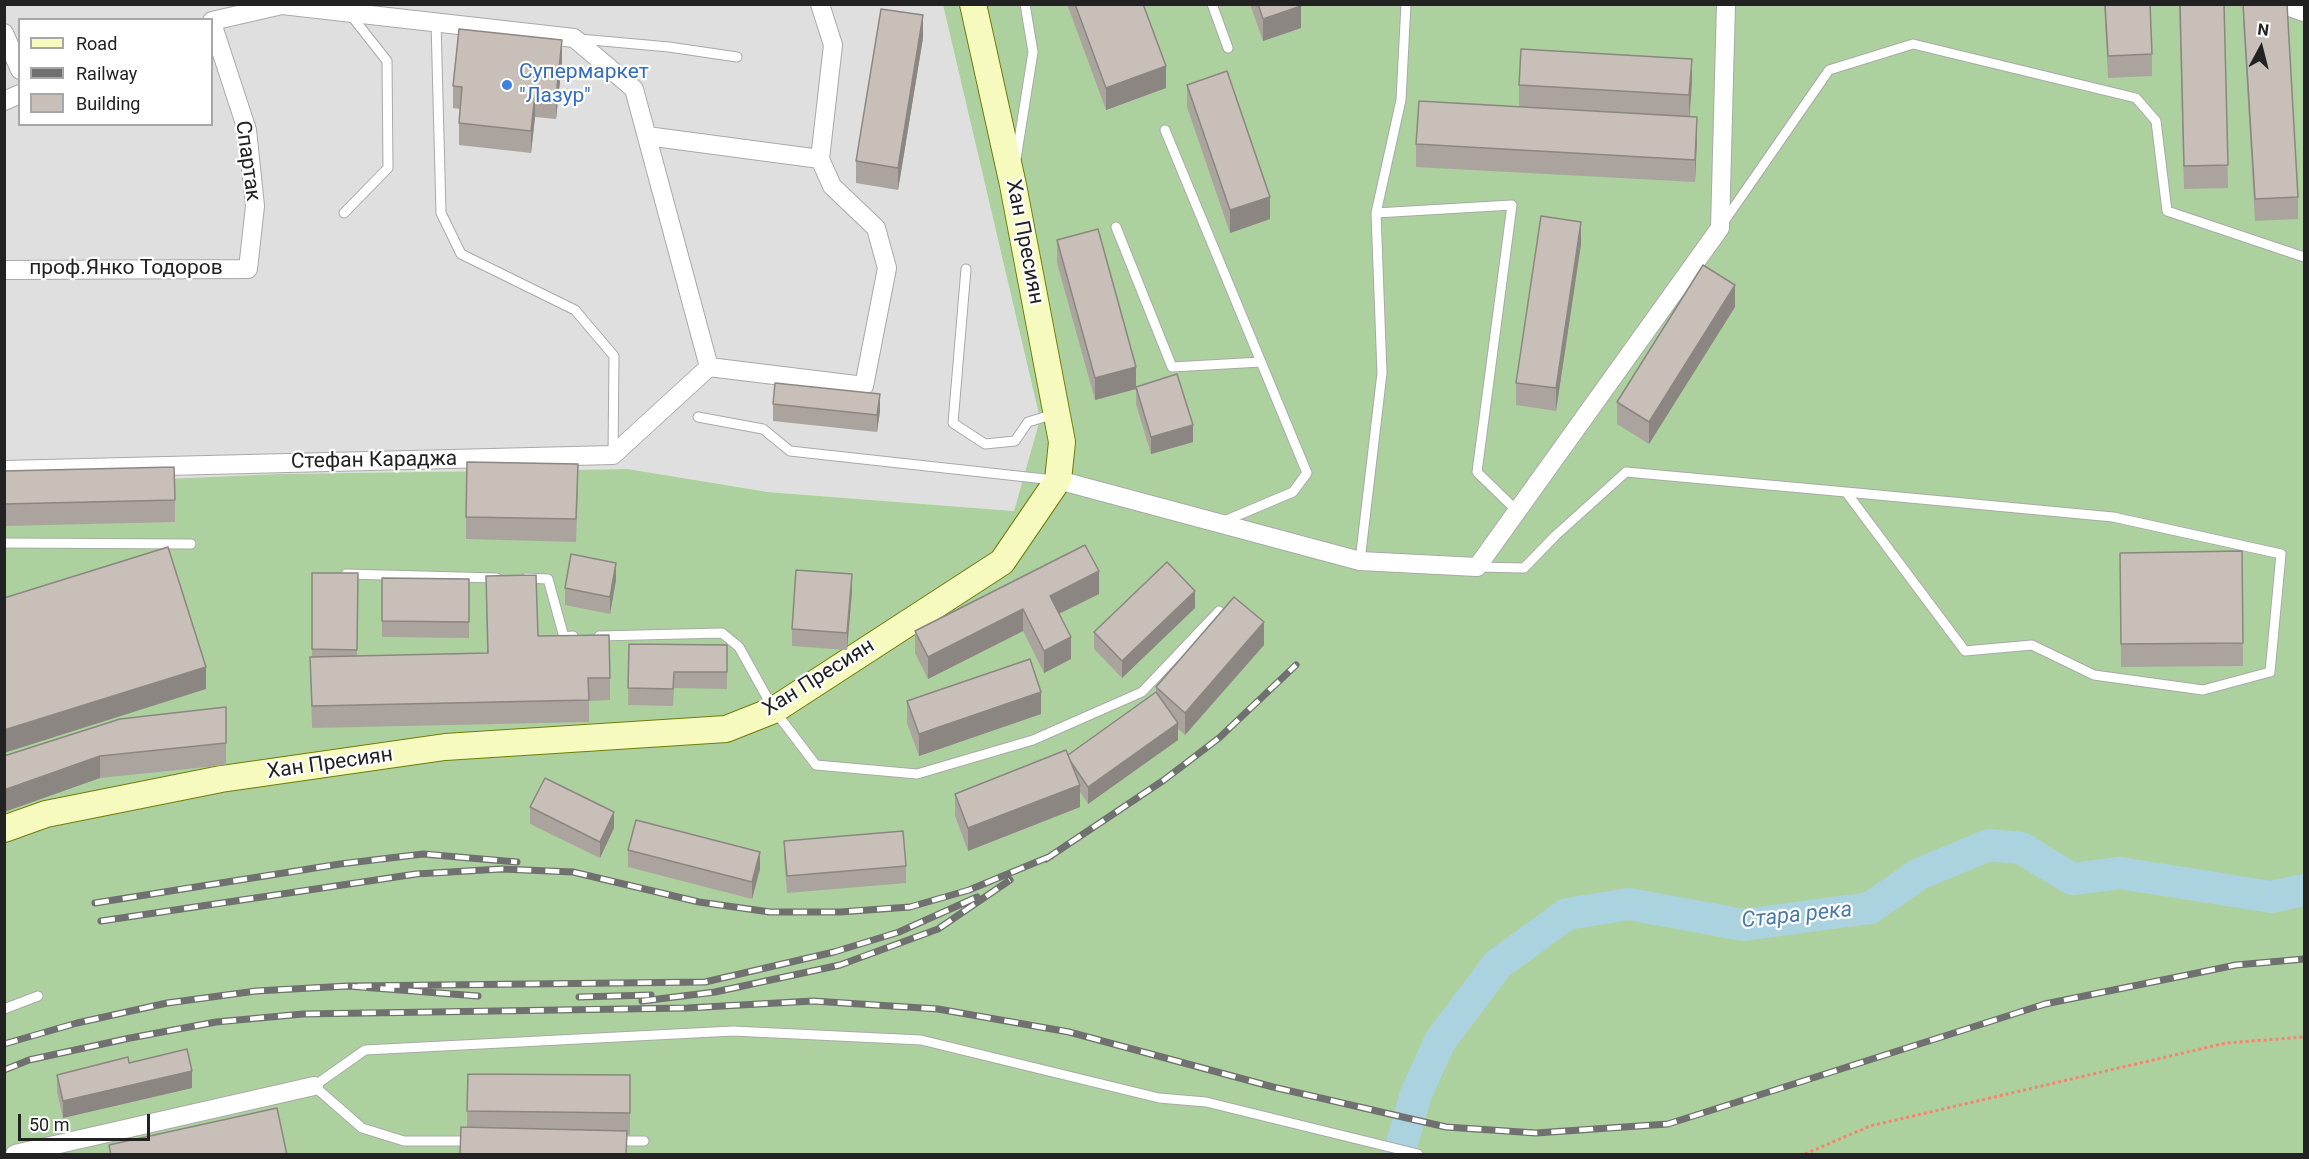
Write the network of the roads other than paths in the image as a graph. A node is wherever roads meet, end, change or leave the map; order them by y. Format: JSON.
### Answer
{"nodes":[{"id":1,"x":820,"y":4,"type":"edge"},
{"id":2,"x":973,"y":4,"type":"edge"},
{"id":3,"x":1025,"y":4,"type":"edge"},
{"id":4,"x":1212,"y":4,"type":"edge"},
{"id":5,"x":1406,"y":4,"type":"edge"},
{"id":6,"x":1726,"y":4,"type":"edge"},
{"id":7,"x":2281,"y":4,"type":"edge"},
{"id":8,"x":348,"y":12,"type":"junction"},
{"id":9,"x":2304,"y":12,"type":"edge"},
{"id":10,"x":213,"y":22,"type":"edge"},
{"id":11,"x":436,"y":22,"type":"junction"},
{"id":12,"x":213,"y":25,"type":"edge"},
{"id":13,"x":4,"y":33,"type":"edge"},
{"id":14,"x":574,"y":38,"type":"junction"},
{"id":15,"x":1228,"y":48,"type":"dead end"},
{"id":16,"x":737,"y":57,"type":"dead end"},
{"id":17,"x":18,"y":65,"type":"edge"},
{"id":18,"x":18,"y":95,"type":"edge"},
{"id":19,"x":4,"y":101,"type":"edge"},
{"id":20,"x":1164,"y":130,"type":"dead end"},
{"id":21,"x":647,"y":136,"type":"junction"},
{"id":22,"x":820,"y":159,"type":"junction"},
{"id":23,"x":1013,"y":184,"type":"junction"},
{"id":24,"x":344,"y":213,"type":"dead end"},
{"id":25,"x":1376,"y":213,"type":"junction"},
{"id":26,"x":1116,"y":227,"type":"dead end"},
{"id":27,"x":1720,"y":228,"type":"junction"},
{"id":28,"x":2304,"y":257,"type":"edge"},
{"id":29,"x":248,"y":268,"type":"joint"},
{"id":30,"x":966,"y":269,"type":"dead end"},
{"id":31,"x":4,"y":270,"type":"edge"},
{"id":32,"x":1261,"y":362,"type":"junction"},
{"id":33,"x":710,"y":367,"type":"junction"},
{"id":34,"x":1058,"y":413,"type":"junction"},
{"id":35,"x":698,"y":417,"type":"dead end"},
{"id":36,"x":613,"y":455,"type":"junction"},
{"id":37,"x":4,"y":470,"type":"edge"},
{"id":38,"x":1058,"y":480,"type":"junction"},
{"id":39,"x":1846,"y":492,"type":"junction"},
{"id":40,"x":1517,"y":511,"type":"junction"},
{"id":41,"x":1218,"y":523,"type":"junction"},
{"id":42,"x":4,"y":543,"type":"edge"},
{"id":43,"x":191,"y":544,"type":"dead end"},
{"id":44,"x":1360,"y":561,"type":"junction"},
{"id":45,"x":1477,"y":567,"type":"junction"},
{"id":46,"x":335,"y":574,"type":"edge"},
{"id":47,"x":1219,"y":611,"type":"edge"},
{"id":48,"x":774,"y":710,"type":"junction"},
{"id":49,"x":4,"y":829,"type":"edge"},
{"id":50,"x":38,"y":996,"type":"dead end"},
{"id":51,"x":4,"y":1009,"type":"edge"},
{"id":52,"x":314,"y":1086,"type":"junction"},
{"id":53,"x":484,"y":1141,"type":"edge"},
{"id":54,"x":610,"y":1141,"type":"edge"},
{"id":55,"x":644,"y":1141,"type":"dead end"},
{"id":56,"x":15,"y":1155,"type":"edge"},
{"id":57,"x":1418,"y":1155,"type":"edge"}],
"edges":[{"from":1,"to":22,"type":"street"},
{"from":2,"to":23,"type":"street","name":"Хан Пресиян"},
{"from":3,"to":23,"type":"lane"},
{"from":4,"to":15,"type":"lane"},
{"from":5,"to":25,"type":"lane"},
{"from":6,"to":27,"type":"street"},
{"from":7,"to":9,"type":"street"},
{"from":8,"to":10,"type":"street"},
{"from":8,"to":11,"type":"street"},
{"from":8,"to":24,"type":"lane"},
{"from":11,"to":14,"type":"street"},
{"from":11,"to":36,"type":"lane"},
{"from":12,"to":29,"type":"street","name":"Спартак"},
{"from":13,"to":17,"type":"street"},
{"from":14,"to":16,"type":"lane"},
{"from":14,"to":21,"type":"street"},
{"from":18,"to":19,"type":"street"},
{"from":20,"to":32,"type":"lane"},
{"from":21,"to":22,"type":"street"},
{"from":21,"to":33,"type":"street"},
{"from":22,"to":33,"type":"street"},
{"from":23,"to":34,"type":"street","name":"Хан Пресиян"},
{"from":25,"to":40,"type":"lane"},
{"from":25,"to":44,"type":"lane"},
{"from":26,"to":32,"type":"lane"},
{"from":27,"to":28,"type":"lane"},
{"from":27,"to":40,"type":"street"},
{"from":29,"to":31,"type":"street","name":"проф.Янко Тодоров"},
{"from":30,"to":34,"type":"lane"},
{"from":32,"to":41,"type":"lane"},
{"from":33,"to":36,"type":"street"},
{"from":34,"to":38,"type":"street","name":"Хан Пресиян"},
{"from":35,"to":38,"type":"lane"},
{"from":36,"to":37,"type":"street","name":"Стефан Караджа"},
{"from":38,"to":41,"type":"street"},
{"from":38,"to":48,"type":"street","name":"Хан Пресиян"},
{"from":39,"to":39,"type":"lane"},
{"from":39,"to":45,"type":"lane"},
{"from":40,"to":45,"type":"street"},
{"from":41,"to":44,"type":"street"},
{"from":42,"to":43,"type":"lane"},
{"from":44,"to":45,"type":"street"},
{"from":46,"to":48,"type":"lane"},
{"from":47,"to":48,"type":"lane"},
{"from":48,"to":49,"type":"street","name":"Хан Пресиян"},
{"from":50,"to":51,"type":"lane"},
{"from":52,"to":53,"type":"lane"},
{"from":52,"to":56,"type":"street"},
{"from":52,"to":57,"type":"lane"},
{"from":54,"to":55,"type":"lane"}]}
